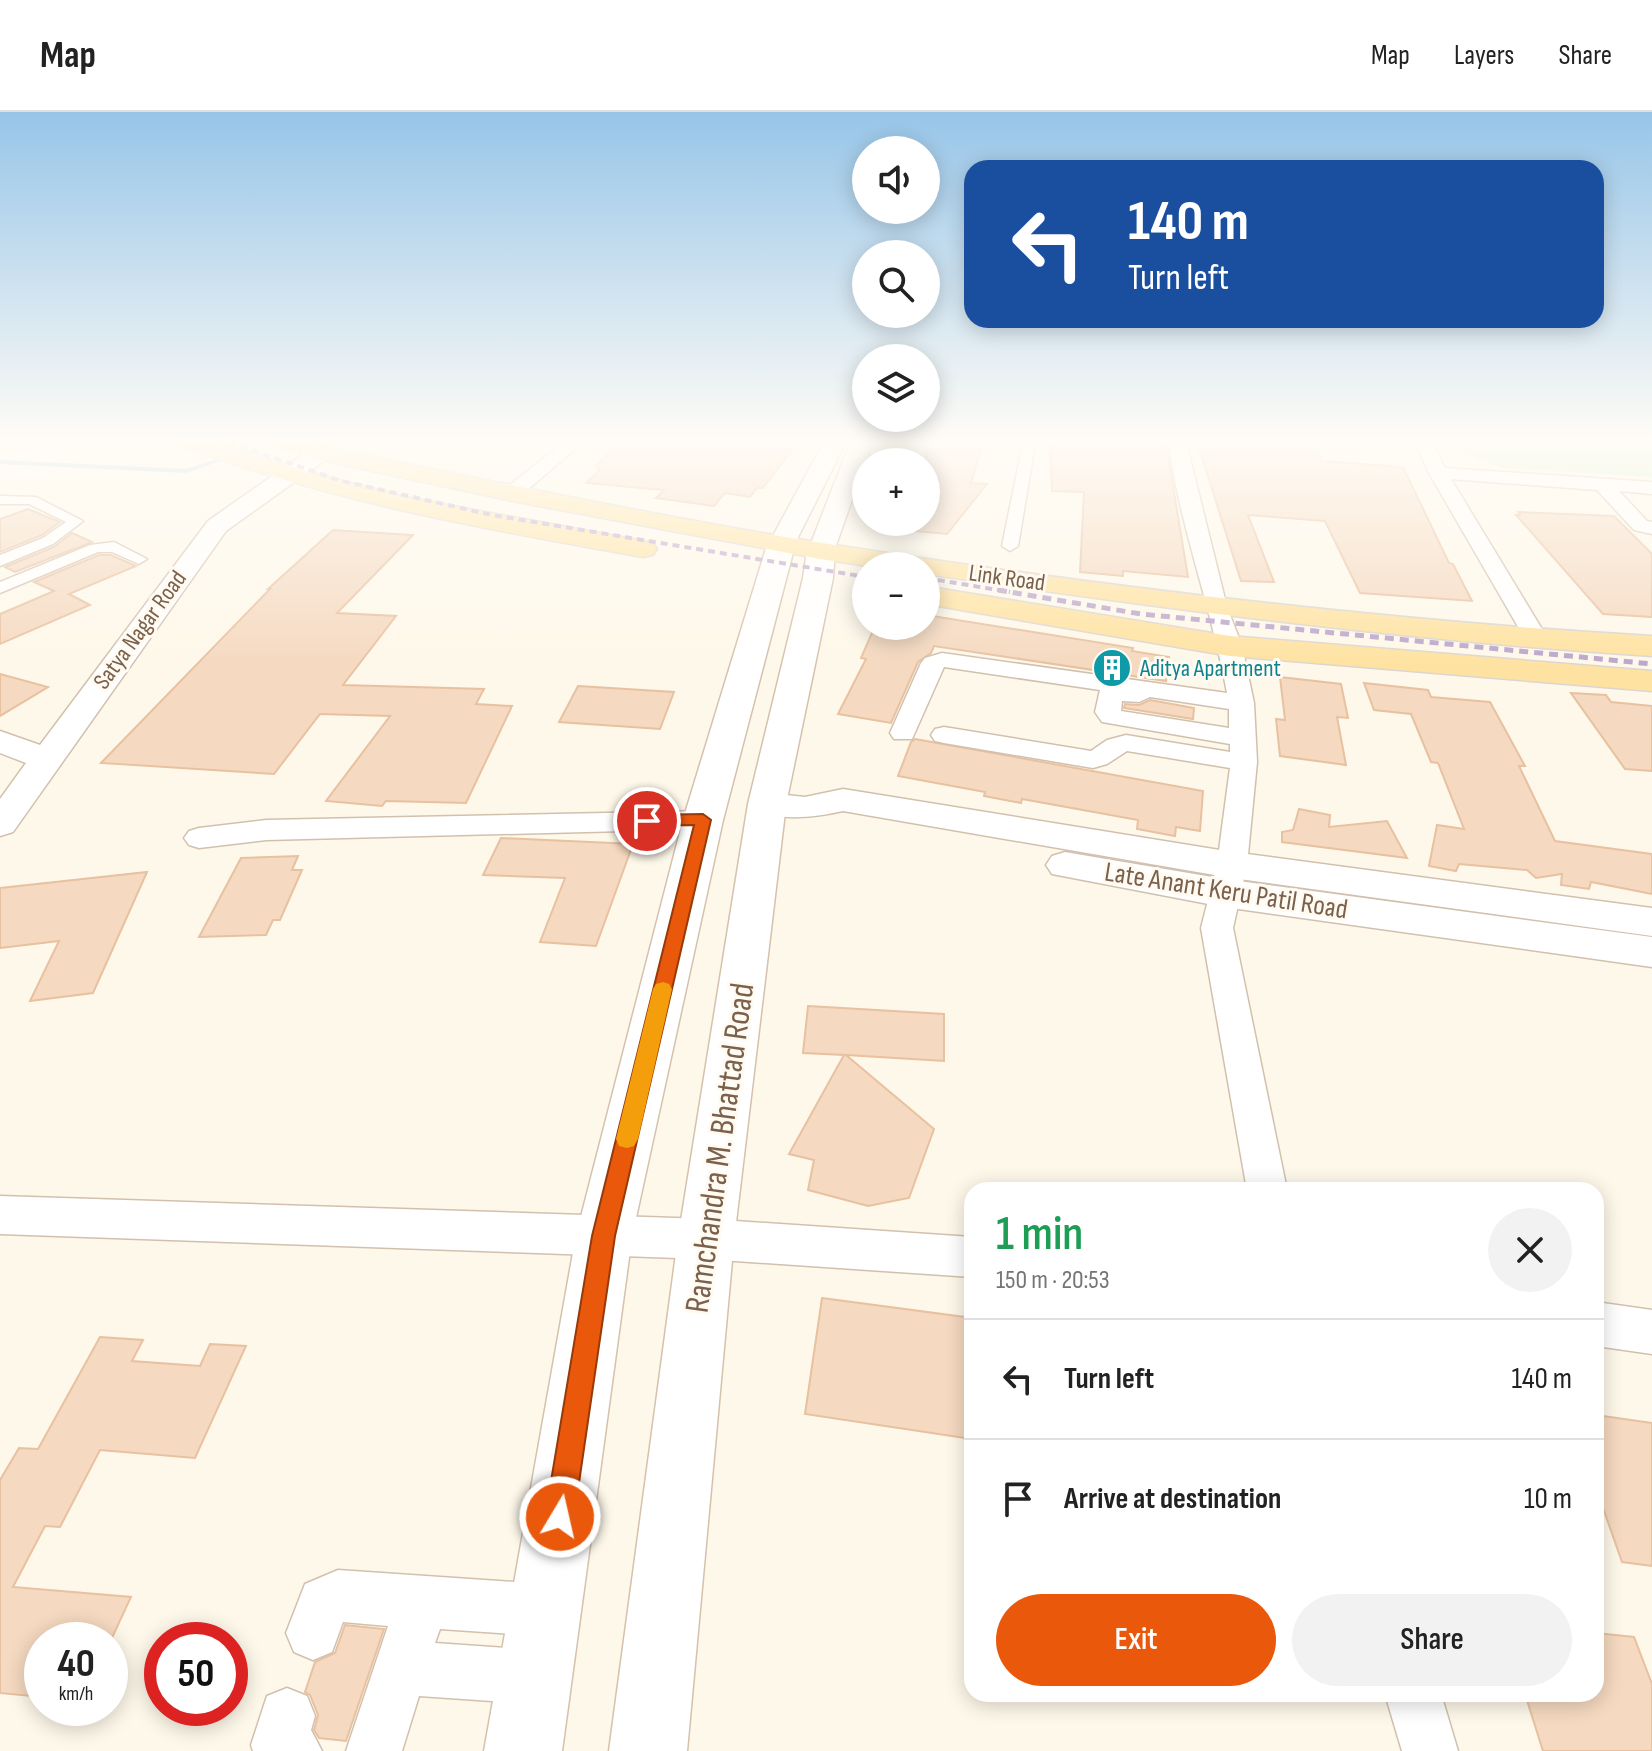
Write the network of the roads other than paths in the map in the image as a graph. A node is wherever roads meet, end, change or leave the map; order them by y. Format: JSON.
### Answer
{"nodes":[{"id":1,"x":62,"y":514,"type":"edge"},
{"id":2,"x":233,"y":514,"type":"edge"},
{"id":3,"x":456,"y":514,"type":"edge"},
{"id":4,"x":583,"y":514,"type":"edge"},
{"id":5,"x":795,"y":514,"type":"edge"},
{"id":6,"x":841,"y":514,"type":"edge"},
{"id":7,"x":1016,"y":514,"type":"edge"},
{"id":8,"x":1193,"y":514,"type":"edge"},
{"id":9,"x":1462,"y":514,"type":"edge"},
{"id":10,"x":1630,"y":514,"type":"edge"},
{"id":11,"x":1652,"y":528,"type":"edge"},
{"id":12,"x":1010,"y":546,"type":"dead end"},
{"id":13,"x":666,"y":553,"type":"dead end"},
{"id":14,"x":139,"y":559,"type":"dead end"},
{"id":15,"x":0,"y":561,"type":"edge"},
{"id":16,"x":765,"y":570,"type":"junction"},
{"id":17,"x":823,"y":578,"type":"junction"},
{"id":18,"x":0,"y":588,"type":"edge"},
{"id":19,"x":940,"y":597,"type":"edge"},
{"id":20,"x":1216,"y":607,"type":"junction"},
{"id":21,"x":1536,"y":639,"type":"junction"},
{"id":22,"x":1230,"y":646,"type":"junction"},
{"id":23,"x":1652,"y":646,"type":"edge"},
{"id":24,"x":1652,"y":681,"type":"edge"},
{"id":25,"x":1242,"y":729,"type":"junction"},
{"id":26,"x":903,"y":733,"type":"dead end"},
{"id":27,"x":944,"y":735,"type":"dead end"},
{"id":28,"x":0,"y":741,"type":"edge"},
{"id":29,"x":45,"y":759,"type":"junction"},
{"id":30,"x":786,"y":806,"type":"junction"},
{"id":31,"x":703,"y":820,"type":"junction"},
{"id":32,"x":0,"y":824,"type":"edge"},
{"id":33,"x":199,"y":838,"type":"dead end"},
{"id":34,"x":1228,"y":879,"type":"junction"},
{"id":35,"x":1652,"y":922,"type":"edge"},
{"id":36,"x":1652,"y":952,"type":"edge"},
{"id":37,"x":1265,"y":1182,"type":"edge"},
{"id":38,"x":0,"y":1215,"type":"edge"},
{"id":39,"x":604,"y":1236,"type":"junction"},
{"id":40,"x":706,"y":1239,"type":"junction"},
{"id":41,"x":964,"y":1256,"type":"edge"},
{"id":42,"x":1604,"y":1325,"type":"edge"},
{"id":43,"x":1652,"y":1332,"type":"edge"},
{"id":44,"x":422,"y":1601,"type":"junction"},
{"id":45,"x":545,"y":1610,"type":"junction"},
{"id":46,"x":313,"y":1633,"type":"dead end"},
{"id":47,"x":400,"y":1668,"type":"junction"},
{"id":48,"x":534,"y":1677,"type":"junction"},
{"id":49,"x":1415,"y":1702,"type":"edge"},
{"id":50,"x":374,"y":1751,"type":"edge"},
{"id":51,"x":523,"y":1751,"type":"edge"},
{"id":52,"x":648,"y":1751,"type":"edge"},
{"id":53,"x":1430,"y":1751,"type":"edge"}],
"edges":[{"from":1,"to":15,"type":"street"},
{"from":2,"to":29,"type":"street","name":"Satya Nagar Road"},
{"from":3,"to":13,"type":"main road"},
{"from":4,"to":16,"type":"main road","name":"Link Road"},
{"from":5,"to":16,"type":"street"},
{"from":6,"to":17,"type":"street"},
{"from":7,"to":12,"type":"street"},
{"from":8,"to":20,"type":"street"},
{"from":9,"to":21,"type":"street"},
{"from":10,"to":11,"type":"street"},
{"from":14,"to":18,"type":"street"},
{"from":16,"to":17,"type":"main road"},
{"from":16,"to":17,"type":"main road","name":"Link Road"},
{"from":16,"to":31,"type":"main road"},
{"from":17,"to":20,"type":"main road","name":"Link Road"},
{"from":17,"to":30,"type":"main road","name":"Ramchandra M. Bhattad Road"},
{"from":19,"to":22,"type":"main road","name":"Link Road"},
{"from":20,"to":21,"type":"main road","name":"Link Road"},
{"from":20,"to":22,"type":"street"},
{"from":21,"to":23,"type":"main road","name":"Link Road"},
{"from":22,"to":24,"type":"main road","name":"Link Road"},
{"from":22,"to":25,"type":"street"},
{"from":25,"to":26,"type":"street"},
{"from":25,"to":27,"type":"street"},
{"from":25,"to":34,"type":"street"},
{"from":28,"to":29,"type":"street"},
{"from":29,"to":32,"type":"street","name":"Satya Nagar Road"},
{"from":30,"to":34,"type":"street","name":"Late Anant Keru Patil Road"},
{"from":30,"to":40,"type":"main road","name":"Ramchandra M. Bhattad Road"},
{"from":31,"to":33,"type":"street"},
{"from":31,"to":39,"type":"main road"},
{"from":34,"to":35,"type":"street","name":"Late Anant Keru Patil Road"},
{"from":34,"to":36,"type":"street","name":"Late Anant Keru Patil Road"},
{"from":34,"to":37,"type":"street"},
{"from":38,"to":39,"type":"street"},
{"from":39,"to":40,"type":"street"},
{"from":39,"to":45,"type":"main road"},
{"from":40,"to":41,"type":"street"},
{"from":40,"to":52,"type":"main road","name":"Ramchandra M. Bhattad Road"},
{"from":42,"to":43,"type":"street"},
{"from":44,"to":45,"type":"street"},
{"from":44,"to":46,"type":"street"},
{"from":44,"to":47,"type":"street"},
{"from":45,"to":48,"type":"main road"},
{"from":47,"to":48,"type":"street"},
{"from":47,"to":50,"type":"street"},
{"from":48,"to":51,"type":"main road"},
{"from":49,"to":53,"type":"street"}]}
